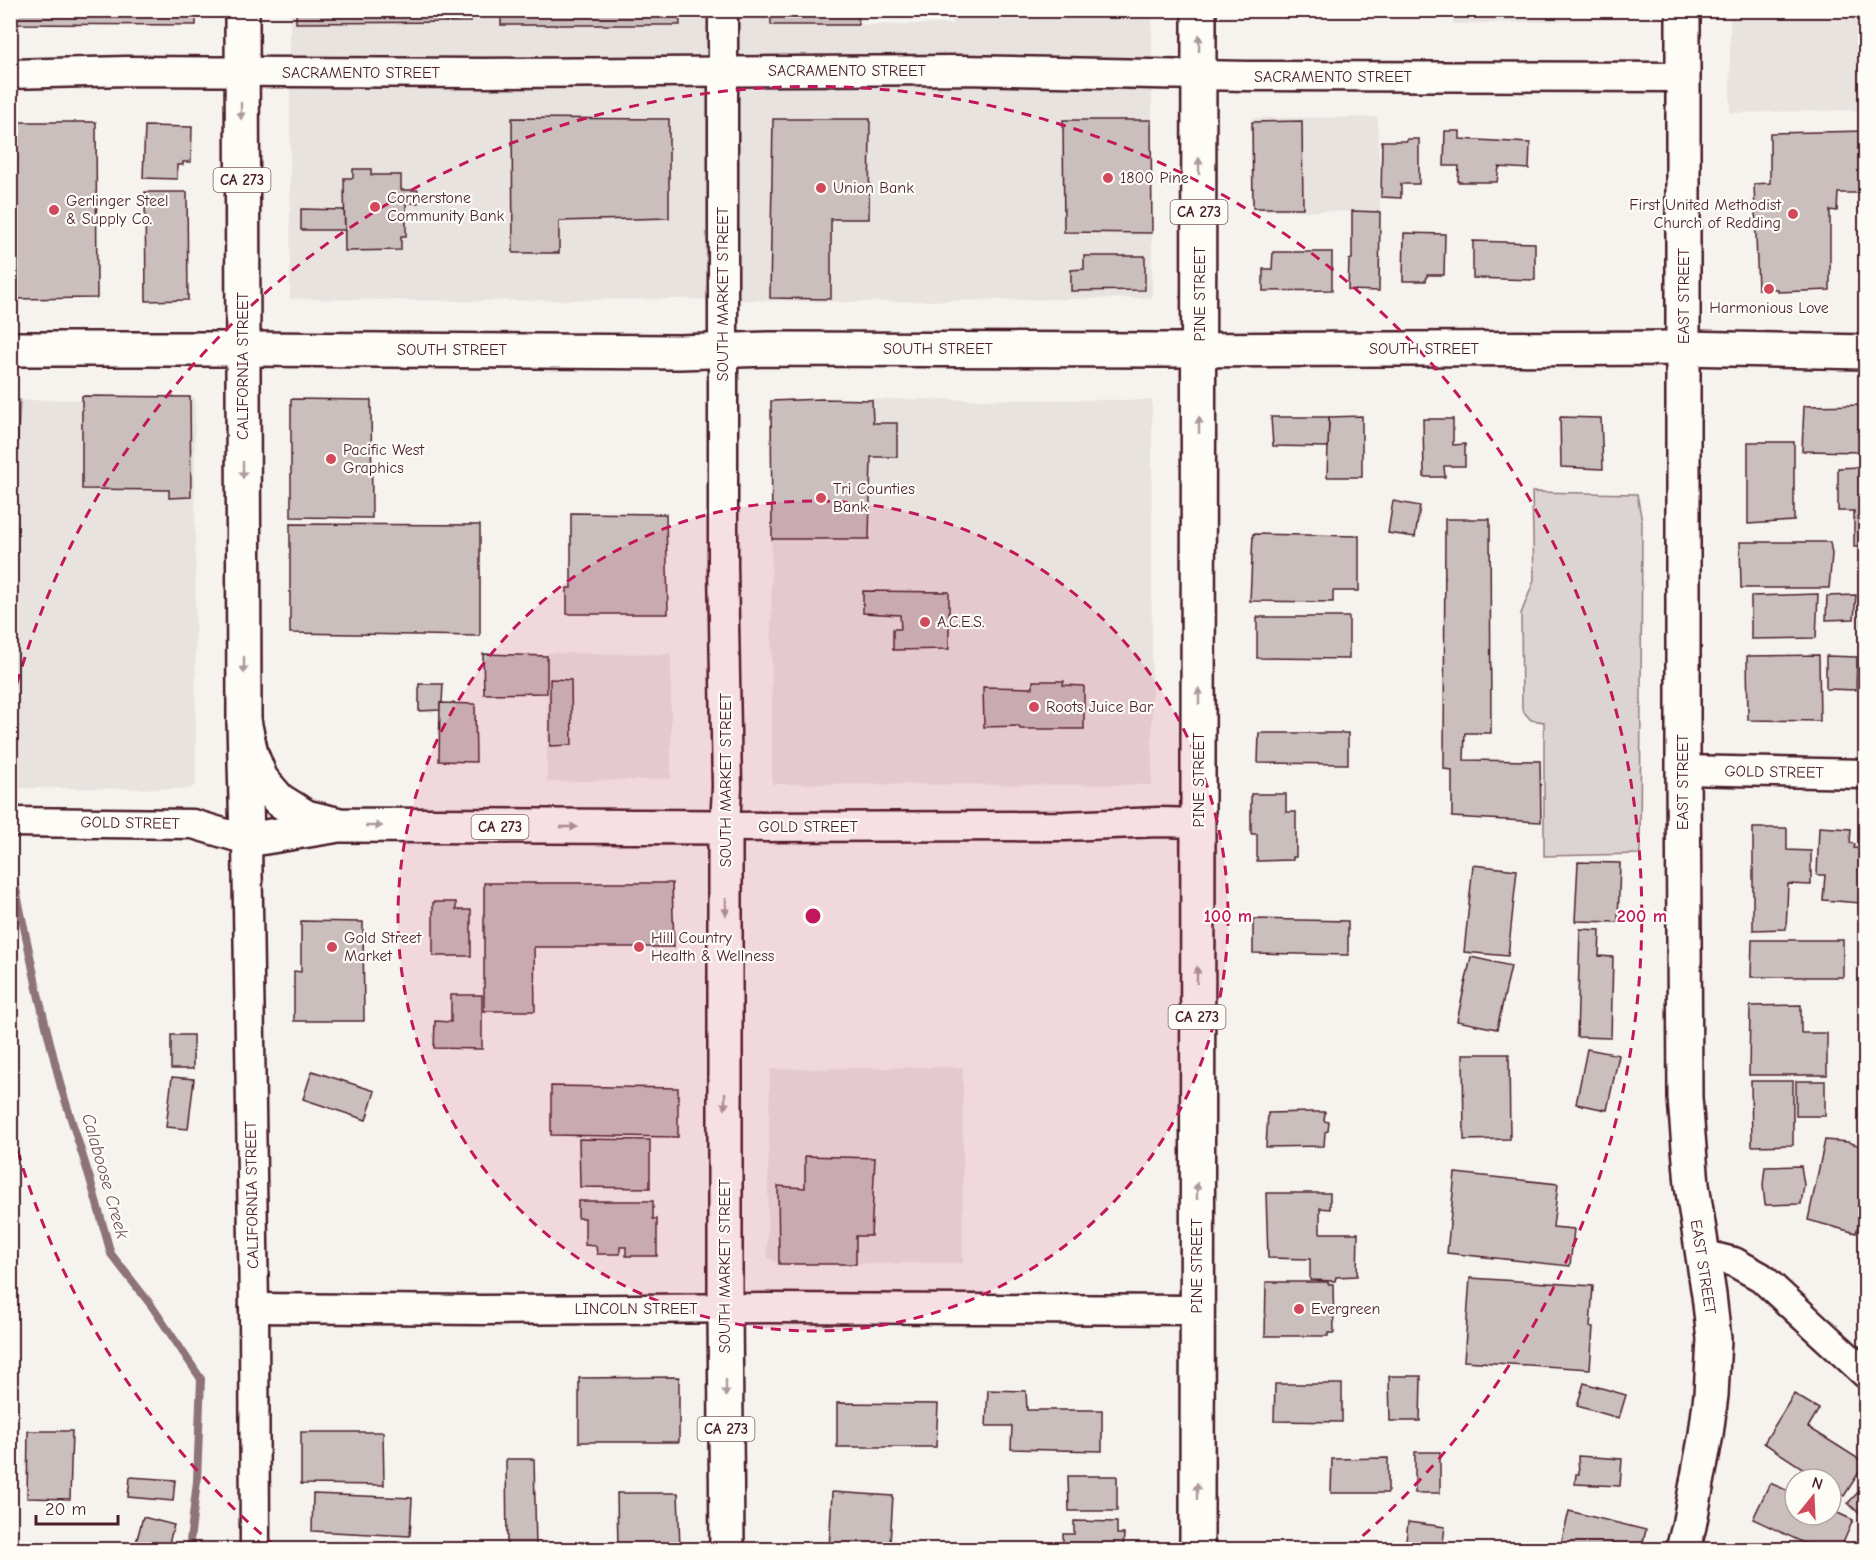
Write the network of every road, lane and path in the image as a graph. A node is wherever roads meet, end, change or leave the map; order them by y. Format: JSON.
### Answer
{"nodes":[{"id":1,"x":242,"y":10,"type":"edge"},
{"id":2,"x":723,"y":10,"type":"edge"},
{"id":3,"x":1199,"y":10,"type":"edge"},
{"id":4,"x":1683,"y":10,"type":"edge"},
{"id":5,"x":722,"y":70,"type":"junction"},
{"id":6,"x":242,"y":72,"type":"junction"},
{"id":7,"x":10,"y":74,"type":"edge"},
{"id":8,"x":1200,"y":75,"type":"junction"},
{"id":9,"x":1683,"y":77,"type":"junction"},
{"id":10,"x":1683,"y":348,"type":"junction"},
{"id":11,"x":243,"y":349,"type":"junction"},
{"id":12,"x":10,"y":350,"type":"edge"},
{"id":13,"x":1200,"y":350,"type":"junction"},
{"id":14,"x":723,"y":351,"type":"junction"},
{"id":15,"x":1866,"y":352,"type":"edge"},
{"id":16,"x":244,"y":721,"type":"junction"},
{"id":17,"x":1683,"y":770,"type":"junction"},
{"id":18,"x":1866,"y":774,"type":"edge"},
{"id":19,"x":279,"y":800,"type":"joint"},
{"id":20,"x":10,"y":822,"type":"edge"},
{"id":21,"x":1199,"y":823,"type":"junction"},
{"id":22,"x":340,"y":825,"type":"junction"},
{"id":23,"x":726,"y":827,"type":"junction"},
{"id":24,"x":247,"y":840,"type":"junction"},
{"id":25,"x":1702,"y":1254,"type":"junction"},
{"id":26,"x":254,"y":1308,"type":"junction"},
{"id":27,"x":725,"y":1308,"type":"junction"},
{"id":28,"x":1197,"y":1310,"type":"junction"},
{"id":29,"x":1866,"y":1374,"type":"edge"},
{"id":30,"x":255,"y":1550,"type":"edge"},
{"id":31,"x":727,"y":1550,"type":"edge"},
{"id":32,"x":1197,"y":1550,"type":"edge"},
{"id":33,"x":1683,"y":1550,"type":"edge"}],
"edges":[{"from":1,"to":6,"type":"main road","name":"CALIFORNIA STREET","number":"CA 273"},
{"from":2,"to":5,"type":"street","name":"SOUTH MARKET STREET"},
{"from":8,"to":3,"type":"main road","name":"PINE STREET","number":"CA 273","one_way":true},
{"from":4,"to":9,"type":"main road","name":"EAST STREET"},
{"from":5,"to":6,"type":"street","name":"SACRAMENTO STREET"},
{"from":5,"to":8,"type":"street","name":"SACRAMENTO STREET"},
{"from":5,"to":14,"type":"street","name":"SOUTH MARKET STREET"},
{"from":6,"to":7,"type":"street","name":"SACRAMENTO STREET"},
{"from":6,"to":11,"type":"main road","name":"CALIFORNIA STREET","number":"CA 273","one_way":true},
{"from":8,"to":9,"type":"street","name":"SACRAMENTO STREET"},
{"from":13,"to":8,"type":"main road","name":"PINE STREET","number":"CA 273","one_way":true},
{"from":9,"to":10,"type":"main road","name":"EAST STREET"},
{"from":10,"to":13,"type":"main road","name":"SOUTH STREET"},
{"from":10,"to":15,"type":"main road","name":"SOUTH STREET"},
{"from":10,"to":17,"type":"main road","name":"EAST STREET"},
{"from":11,"to":12,"type":"main road","name":"SOUTH STREET"},
{"from":11,"to":14,"type":"main road","name":"SOUTH STREET"},
{"from":11,"to":16,"type":"main road","name":"CALIFORNIA STREET","number":"CA 273","one_way":true},
{"from":13,"to":14,"type":"main road","name":"SOUTH STREET"},
{"from":21,"to":13,"type":"main road","name":"PINE STREET","number":"CA 273","one_way":true},
{"from":14,"to":23,"type":"street","name":"SOUTH MARKET STREET"},
{"from":16,"to":19,"type":"main road","name":"CALIFORNIA STREET","number":"CA 273"},
{"from":16,"to":24,"type":"main road","name":"CALIFORNIA STREET","number":"CA 273"},
{"from":17,"to":18,"type":"street","name":"GOLD STREET"},
{"from":17,"to":25,"type":"main road","name":"EAST STREET"},
{"from":19,"to":22,"type":"main road","name":"GOLD STREET","number":"CA 273"},
{"from":20,"to":24,"type":"street","name":"GOLD STREET"},
{"from":21,"to":23,"type":"street","name":"GOLD STREET"},
{"from":28,"to":21,"type":"main road","name":"PINE STREET","number":"CA 273","one_way":true},
{"from":22,"to":23,"type":"main road","name":"GOLD STREET","number":"CA 273","one_way":true},
{"from":22,"to":24,"type":"main road","number":"CA 273"},
{"from":23,"to":27,"type":"main road","name":"SOUTH MARKET STREET","number":"CA 273","one_way":true},
{"from":24,"to":26,"type":"street","name":"CALIFORNIA STREET"},
{"from":25,"to":29,"type":"street"},
{"from":25,"to":33,"type":"main road","name":"EAST STREET"},
{"from":26,"to":27,"type":"street","name":"LINCOLN STREET"},
{"from":26,"to":30,"type":"street","name":"CALIFORNIA STREET"},
{"from":27,"to":28,"type":"street","name":"LINCOLN STREET"},
{"from":27,"to":31,"type":"main road","name":"SOUTH MARKET STREET","number":"CA 273","one_way":true},
{"from":32,"to":28,"type":"main road","name":"PINE STREET","number":"CA 273","one_way":true}]}
